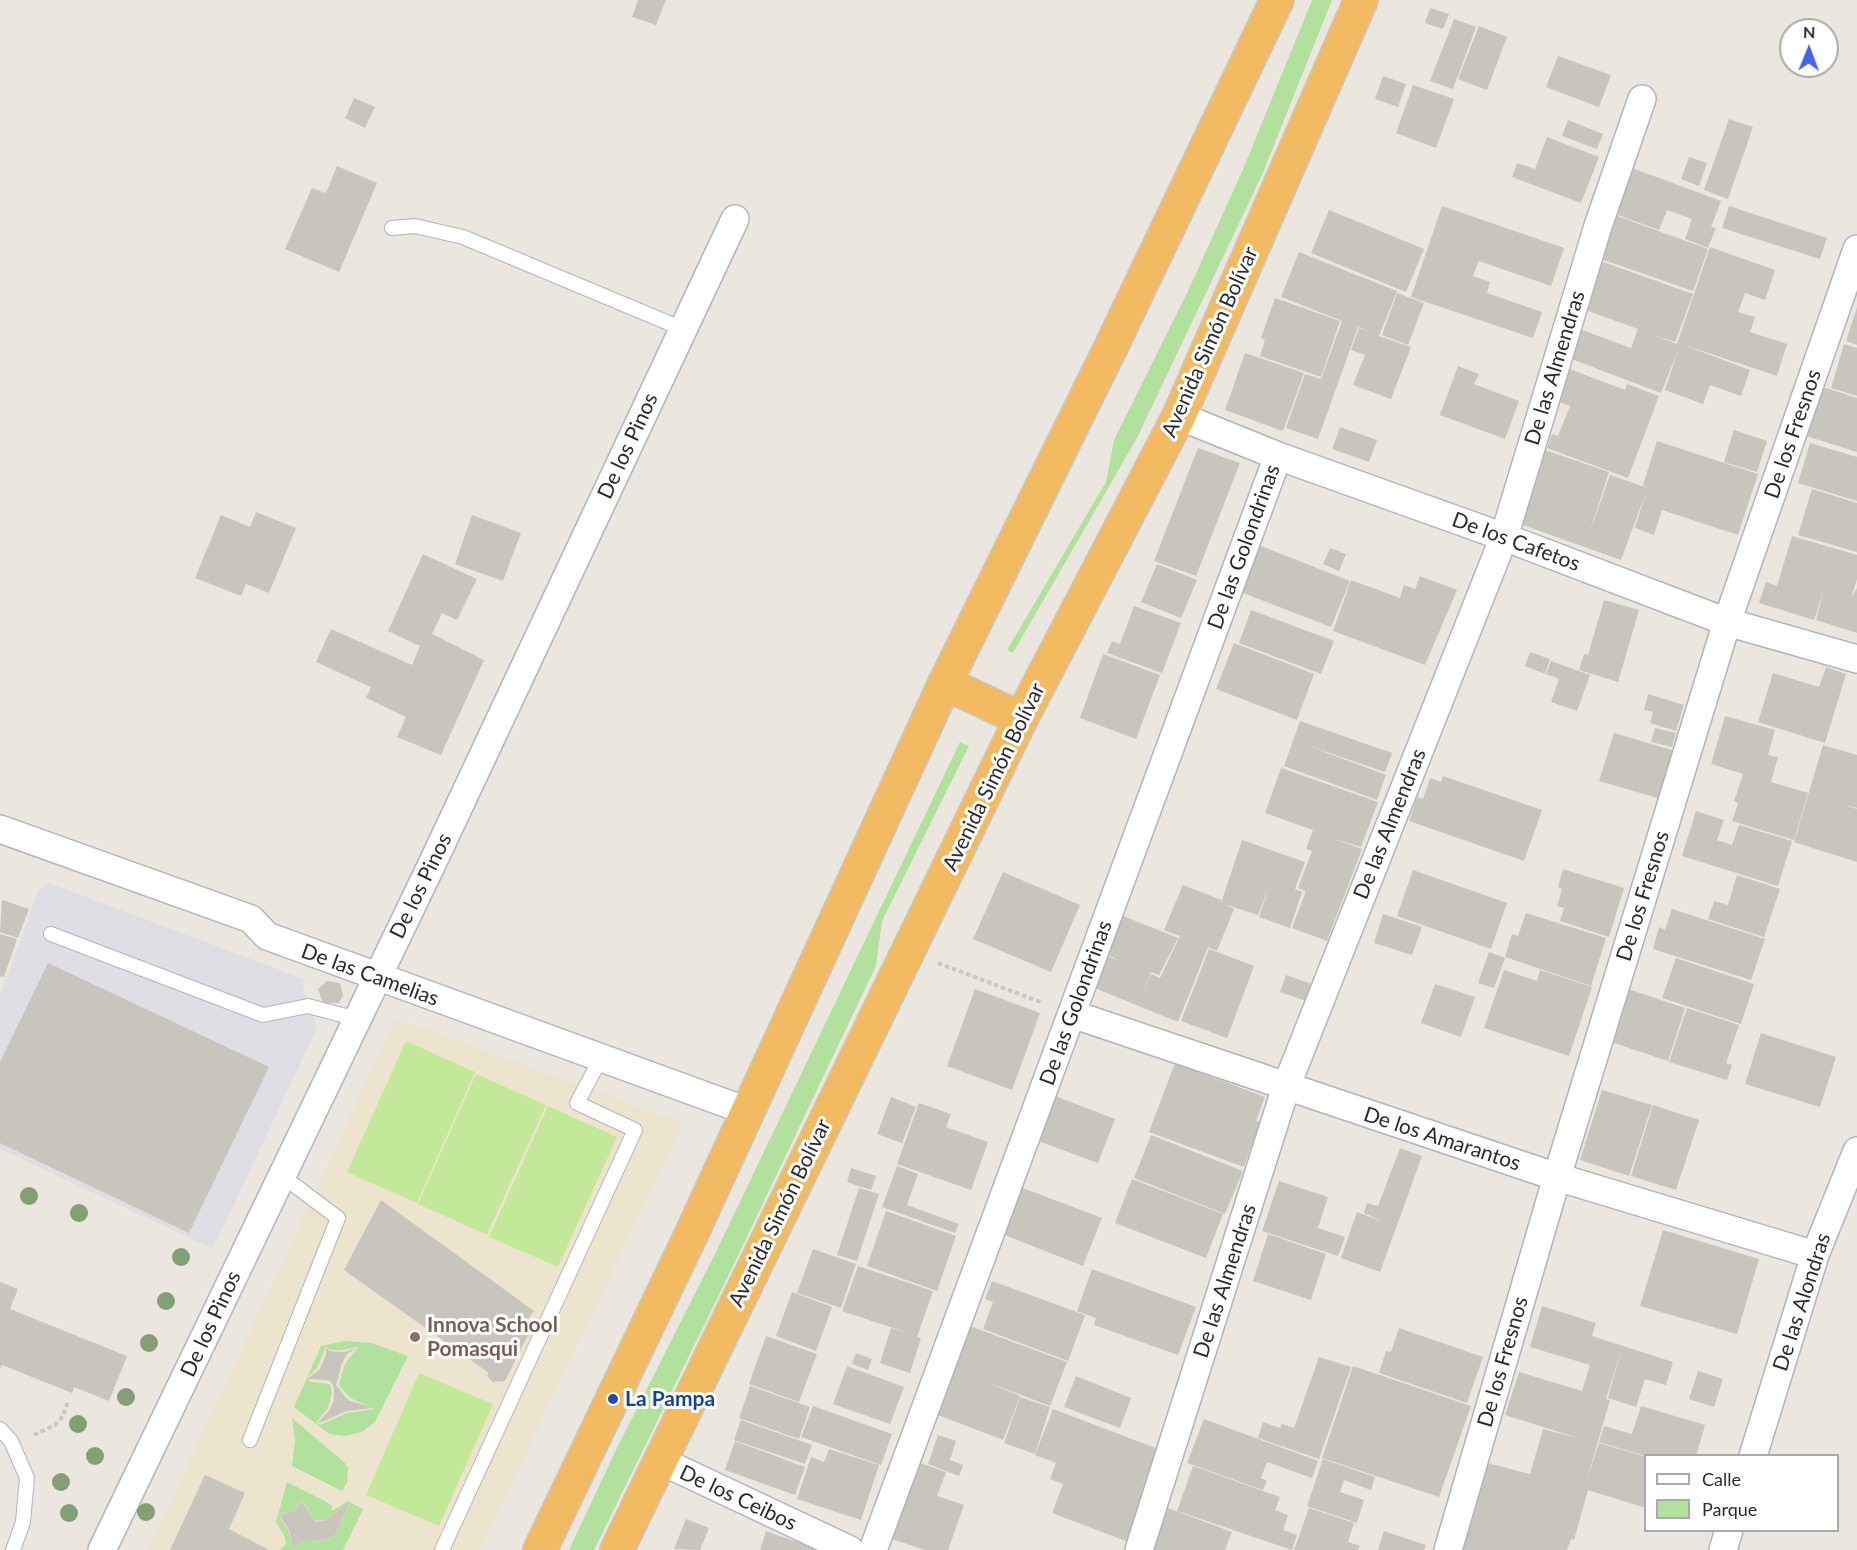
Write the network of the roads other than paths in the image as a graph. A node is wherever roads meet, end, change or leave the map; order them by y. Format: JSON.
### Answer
{"nodes":[{"id":1,"x":1277,"y":0,"type":"edge"},
{"id":2,"x":1361,"y":0,"type":"edge"},
{"id":3,"x":1642,"y":99,"type":"dead end"},
{"id":4,"x":735,"y":219,"type":"dead end"},
{"id":5,"x":392,"y":228,"type":"dead end"},
{"id":6,"x":1857,"y":249,"type":"edge"},
{"id":7,"x":683,"y":330,"type":"junction"},
{"id":8,"x":1179,"y":416,"type":"junction"},
{"id":9,"x":1278,"y":456,"type":"junction"},
{"id":10,"x":1504,"y":537,"type":"junction"},
{"id":11,"x":1727,"y":622,"type":"junction"},
{"id":12,"x":1857,"y":659,"type":"edge"},
{"id":13,"x":945,"y":683,"type":"junction"},
{"id":14,"x":1021,"y":719,"type":"junction"},
{"id":15,"x":0,"y":829,"type":"edge"},
{"id":16,"x":51,"y":934,"type":"dead end"},
{"id":17,"x":376,"y":978,"type":"junction"},
{"id":18,"x":1072,"y":1014,"type":"junction"},
{"id":19,"x":357,"y":1019,"type":"junction"},
{"id":20,"x":600,"y":1060,"type":"junction"},
{"id":21,"x":1286,"y":1087,"type":"junction"},
{"id":22,"x":747,"y":1111,"type":"junction"},
{"id":23,"x":1857,"y":1150,"type":"edge"},
{"id":24,"x":281,"y":1175,"type":"junction"},
{"id":25,"x":1557,"y":1177,"type":"junction"},
{"id":26,"x":1815,"y":1255,"type":"junction"},
{"id":27,"x":0,"y":1429,"type":"edge"},
{"id":28,"x":250,"y":1440,"type":"dead end"},
{"id":29,"x":1753,"y":1454,"type":"edge"},
{"id":30,"x":659,"y":1460,"type":"junction"},
{"id":31,"x":1729,"y":1532,"type":"edge"},
{"id":32,"x":13,"y":1550,"type":"edge"},
{"id":33,"x":102,"y":1550,"type":"edge"},
{"id":34,"x":442,"y":1550,"type":"edge"},
{"id":35,"x":540,"y":1550,"type":"edge"},
{"id":36,"x":618,"y":1550,"type":"edge"},
{"id":37,"x":850,"y":1550,"type":"edge"},
{"id":38,"x":873,"y":1550,"type":"edge"},
{"id":39,"x":1139,"y":1550,"type":"edge"},
{"id":40,"x":1448,"y":1550,"type":"edge"},
{"id":41,"x":1723,"y":1550,"type":"edge"}],
"edges":[{"from":1,"to":13,"type":"highway"},
{"from":2,"to":8,"type":"highway","name":"Avenida Simón Bolívar"},
{"from":3,"to":10,"type":"street","name":"De las Almendras"},
{"from":4,"to":7,"type":"street","name":"De los Pinos"},
{"from":5,"to":7,"type":"lane"},
{"from":6,"to":11,"type":"street","name":"De los Fresnos"},
{"from":7,"to":17,"type":"street","name":"De los Pinos"},
{"from":8,"to":9,"type":"street","name":"De los Cafetos"},
{"from":8,"to":14,"type":"highway","name":"Avenida Simón Bolívar"},
{"from":9,"to":10,"type":"street","name":"De los Cafetos"},
{"from":9,"to":18,"type":"street","name":"De las Golondrinas"},
{"from":10,"to":11,"type":"street","name":"De los Cafetos"},
{"from":10,"to":21,"type":"street","name":"De las Almendras"},
{"from":11,"to":12,"type":"street","name":"De los Cafetos"},
{"from":11,"to":25,"type":"street","name":"De los Fresnos"},
{"from":13,"to":14,"type":"highway"},
{"from":13,"to":22,"type":"highway"},
{"from":14,"to":30,"type":"highway","name":"Avenida Simón Bolívar"},
{"from":15,"to":17,"type":"street","name":"De las Camelias"},
{"from":16,"to":19,"type":"lane"},
{"from":17,"to":19,"type":"street","name":"De los Pinos"},
{"from":17,"to":20,"type":"street","name":"De las Camelias"},
{"from":18,"to":21,"type":"street","name":"De los Amarantos"},
{"from":18,"to":38,"type":"street","name":"De las Golondrinas"},
{"from":19,"to":24,"type":"street","name":"De los Pinos"},
{"from":20,"to":22,"type":"street","name":"De las Camelias"},
{"from":20,"to":34,"type":"lane"},
{"from":21,"to":25,"type":"street","name":"De los Amarantos"},
{"from":21,"to":39,"type":"street","name":"De las Almendras"},
{"from":22,"to":35,"type":"highway"},
{"from":23,"to":26,"type":"street","name":"De las Alondras"},
{"from":24,"to":28,"type":"lane"},
{"from":24,"to":33,"type":"street","name":"De los Pinos"},
{"from":25,"to":26,"type":"street","name":"De los Amarantos"},
{"from":25,"to":40,"type":"street","name":"De los Fresnos"},
{"from":26,"to":29,"type":"street","name":"De las Alondras"},
{"from":27,"to":32,"type":"lane"},
{"from":30,"to":36,"type":"highway","name":"Avenida Simón Bolívar"},
{"from":30,"to":37,"type":"street","name":"De los Ceibos"},
{"from":31,"to":41,"type":"street"}]}
